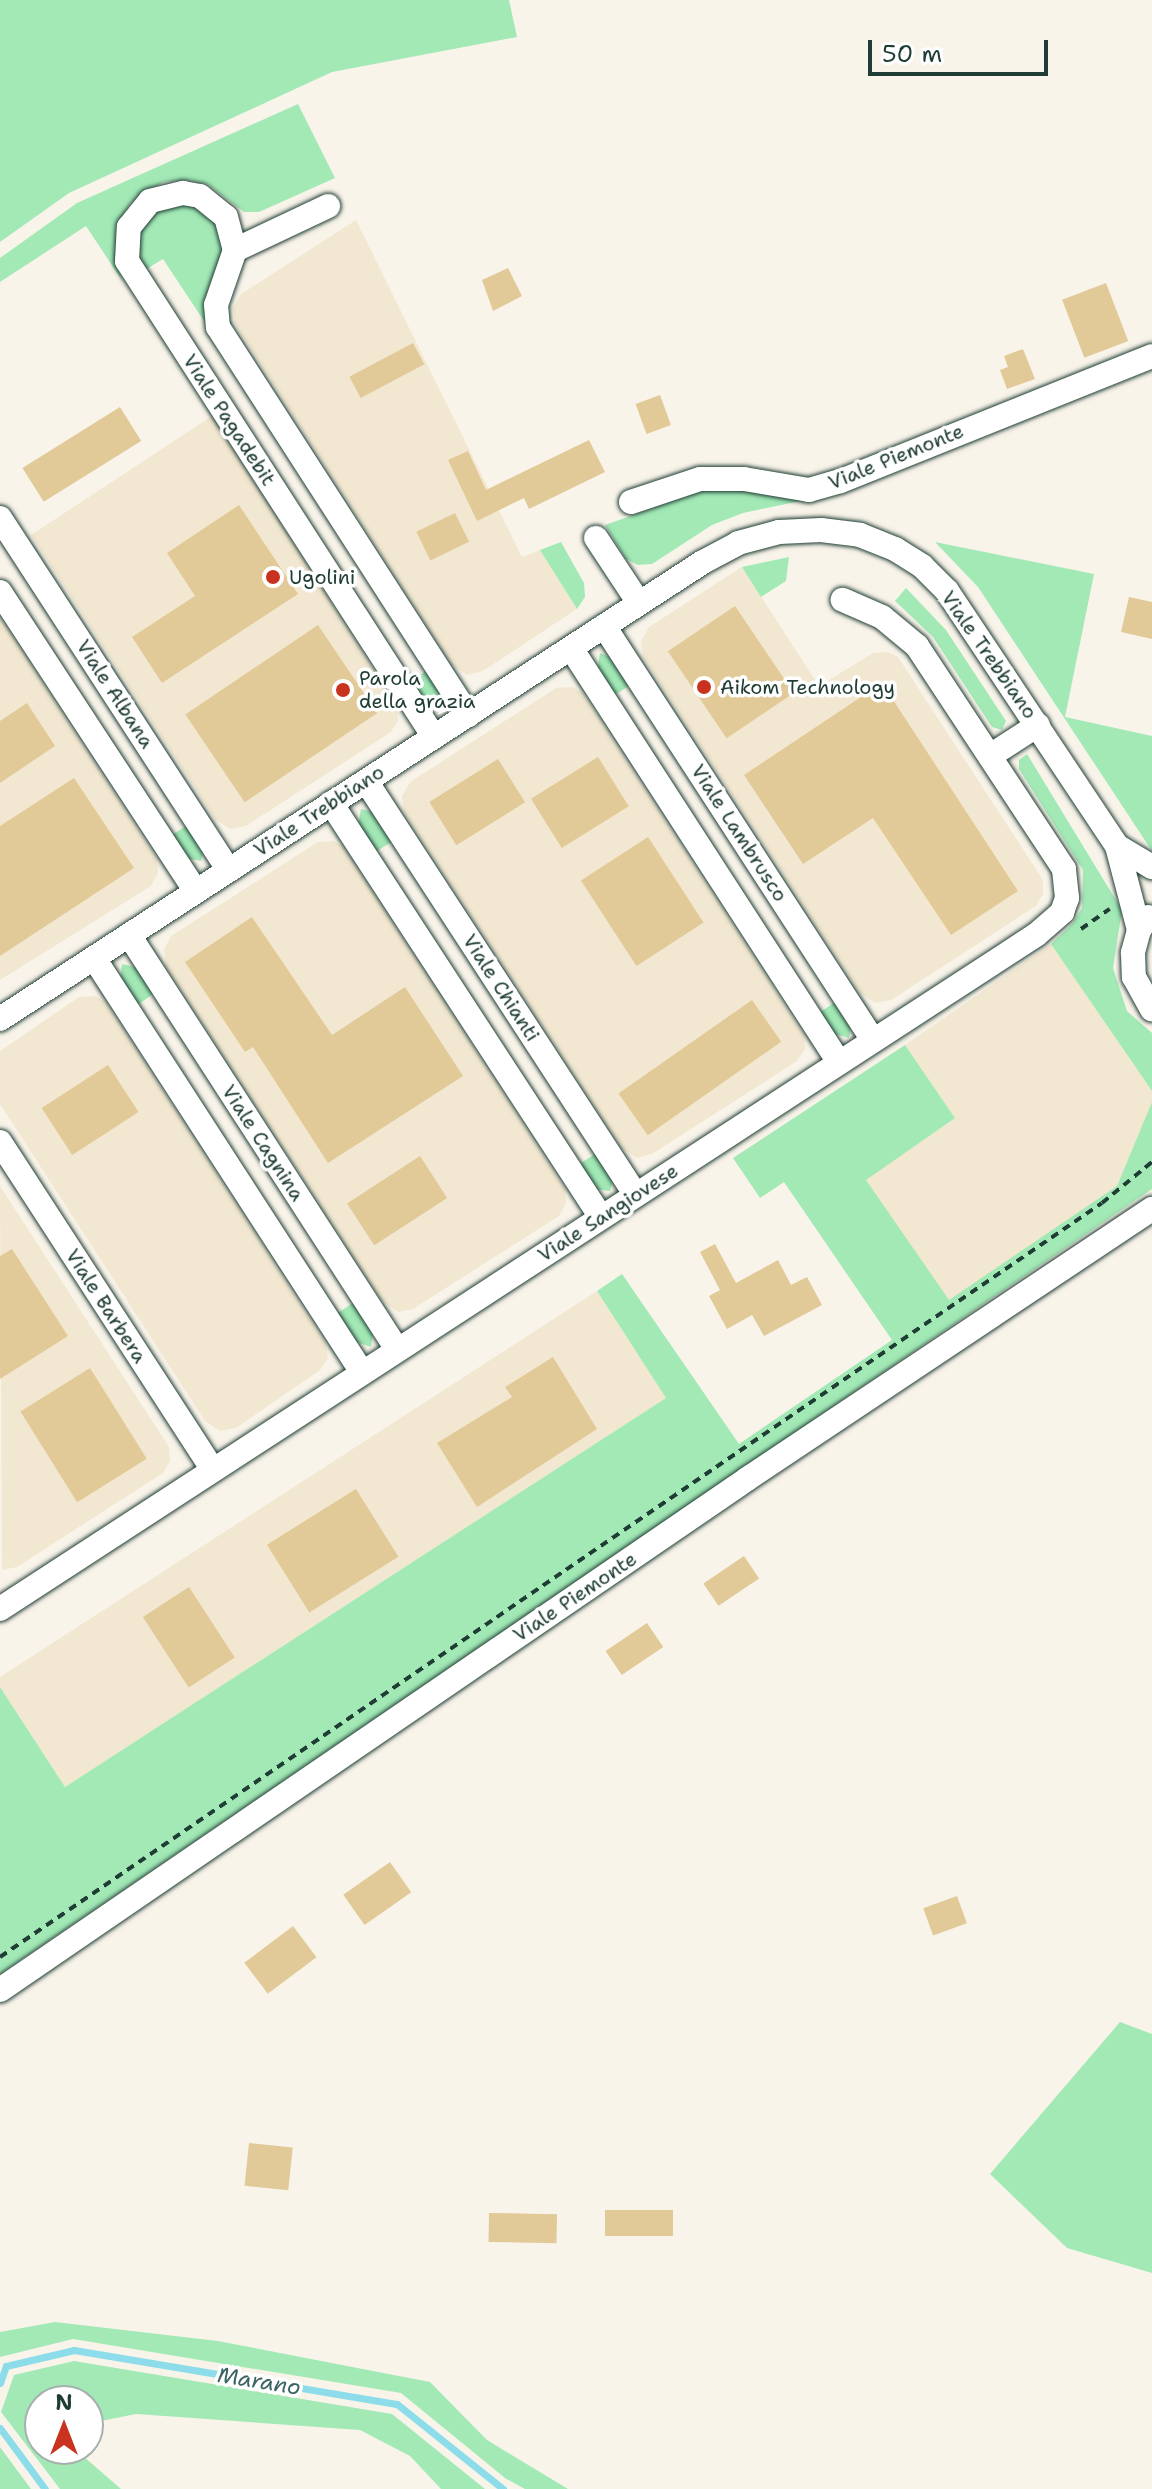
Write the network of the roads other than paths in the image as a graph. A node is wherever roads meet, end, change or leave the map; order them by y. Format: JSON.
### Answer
{"nodes":[{"id":1,"x":328,"y":206,"type":"dead end"},
{"id":2,"x":235,"y":250,"type":"junction"},
{"id":3,"x":1152,"y":356,"type":"edge"},
{"id":4,"x":631,"y":502,"type":"dead end"},
{"id":5,"x":0,"y":518,"type":"edge"},
{"id":6,"x":596,"y":538,"type":"dead end"},
{"id":7,"x":0,"y":592,"type":"edge"},
{"id":8,"x":843,"y":600,"type":"dead end"},
{"id":9,"x":639,"y":603,"type":"junction"},
{"id":10,"x":604,"y":626,"type":"junction"},
{"id":11,"x":571,"y":648,"type":"junction"},
{"id":12,"x":468,"y":715,"type":"junction"},
{"id":13,"x":1038,"y":725,"type":"junction"},
{"id":14,"x":434,"y":737,"type":"junction"},
{"id":15,"x":990,"y":756,"type":"junction"},
{"id":16,"x":366,"y":781,"type":"junction"},
{"id":17,"x":331,"y":803,"type":"junction"},
{"id":18,"x":1117,"y":846,"type":"junction"},
{"id":19,"x":1152,"y":867,"type":"edge"},
{"id":20,"x":229,"y":870,"type":"junction"},
{"id":21,"x":196,"y":892,"type":"junction"},
{"id":22,"x":1145,"y":921,"type":"edge"},
{"id":23,"x":129,"y":935,"type":"junction"},
{"id":24,"x":94,"y":958,"type":"junction"},
{"id":25,"x":1152,"y":1009,"type":"edge"},
{"id":26,"x":0,"y":1019,"type":"edge"},
{"id":27,"x":873,"y":1040,"type":"junction"},
{"id":28,"x":839,"y":1062,"type":"junction"},
{"id":29,"x":0,"y":1142,"type":"edge"},
{"id":30,"x":636,"y":1195,"type":"junction"},
{"id":31,"x":1152,"y":1209,"type":"edge"},
{"id":32,"x":601,"y":1217,"type":"junction"},
{"id":33,"x":397,"y":1350,"type":"junction"},
{"id":34,"x":362,"y":1373,"type":"junction"},
{"id":35,"x":213,"y":1470,"type":"junction"},
{"id":36,"x":0,"y":1607,"type":"edge"},
{"id":37,"x":0,"y":1990,"type":"edge"}],
"edges":[{"from":1,"to":2,"type":"street"},
{"from":2,"to":12,"type":"street","name":"Viale Pagadebit"},
{"from":2,"to":14,"type":"street","name":"Viale Pagadebit"},
{"from":3,"to":4,"type":"street","name":"Viale Piemonte"},
{"from":5,"to":20,"type":"street","name":"Viale Albana"},
{"from":6,"to":9,"type":"street"},
{"from":7,"to":21,"type":"street","name":"Viale Albana"},
{"from":8,"to":15,"type":"street","name":"Viale Sangiovese"},
{"from":9,"to":10,"type":"street","name":"Viale Trebbiano"},
{"from":9,"to":13,"type":"street","name":"Viale Trebbiano"},
{"from":10,"to":11,"type":"street","name":"Viale Trebbiano"},
{"from":10,"to":27,"type":"street","name":"Viale Lambrusco"},
{"from":11,"to":12,"type":"street","name":"Viale Trebbiano"},
{"from":11,"to":28,"type":"street","name":"Viale Lambrusco"},
{"from":12,"to":14,"type":"street","name":"Viale Trebbiano"},
{"from":13,"to":15,"type":"street"},
{"from":13,"to":18,"type":"street","name":"Viale Trebbiano"},
{"from":14,"to":16,"type":"street","name":"Viale Trebbiano"},
{"from":15,"to":27,"type":"street","name":"Viale Sangiovese"},
{"from":16,"to":17,"type":"street","name":"Viale Trebbiano"},
{"from":16,"to":30,"type":"street","name":"Viale Chianti"},
{"from":17,"to":20,"type":"street","name":"Viale Trebbiano"},
{"from":17,"to":32,"type":"street","name":"Viale Chianti"},
{"from":18,"to":19,"type":"street","name":"Viale Trebbiano"},
{"from":18,"to":22,"type":"street","name":"Viale Trebbiano"},
{"from":20,"to":21,"type":"street","name":"Viale Trebbiano"},
{"from":21,"to":23,"type":"street","name":"Viale Trebbiano"},
{"from":22,"to":25,"type":"street"},
{"from":23,"to":24,"type":"street","name":"Viale Trebbiano"},
{"from":23,"to":33,"type":"street","name":"Viale Cagnina"},
{"from":24,"to":26,"type":"street","name":"Viale Trebbiano"},
{"from":24,"to":34,"type":"street","name":"Viale Cagnina"},
{"from":27,"to":28,"type":"street","name":"Viale Sangiovese"},
{"from":28,"to":30,"type":"street","name":"Viale Sangiovese"},
{"from":29,"to":35,"type":"street","name":"Viale Barbera"},
{"from":30,"to":32,"type":"street","name":"Viale Sangiovese"},
{"from":31,"to":37,"type":"street","name":"Viale Piemonte"},
{"from":32,"to":33,"type":"street","name":"Viale Sangiovese"},
{"from":33,"to":34,"type":"street","name":"Viale Sangiovese"},
{"from":34,"to":35,"type":"street","name":"Viale Sangiovese"},
{"from":35,"to":36,"type":"street","name":"Viale Sangiovese"}]}
